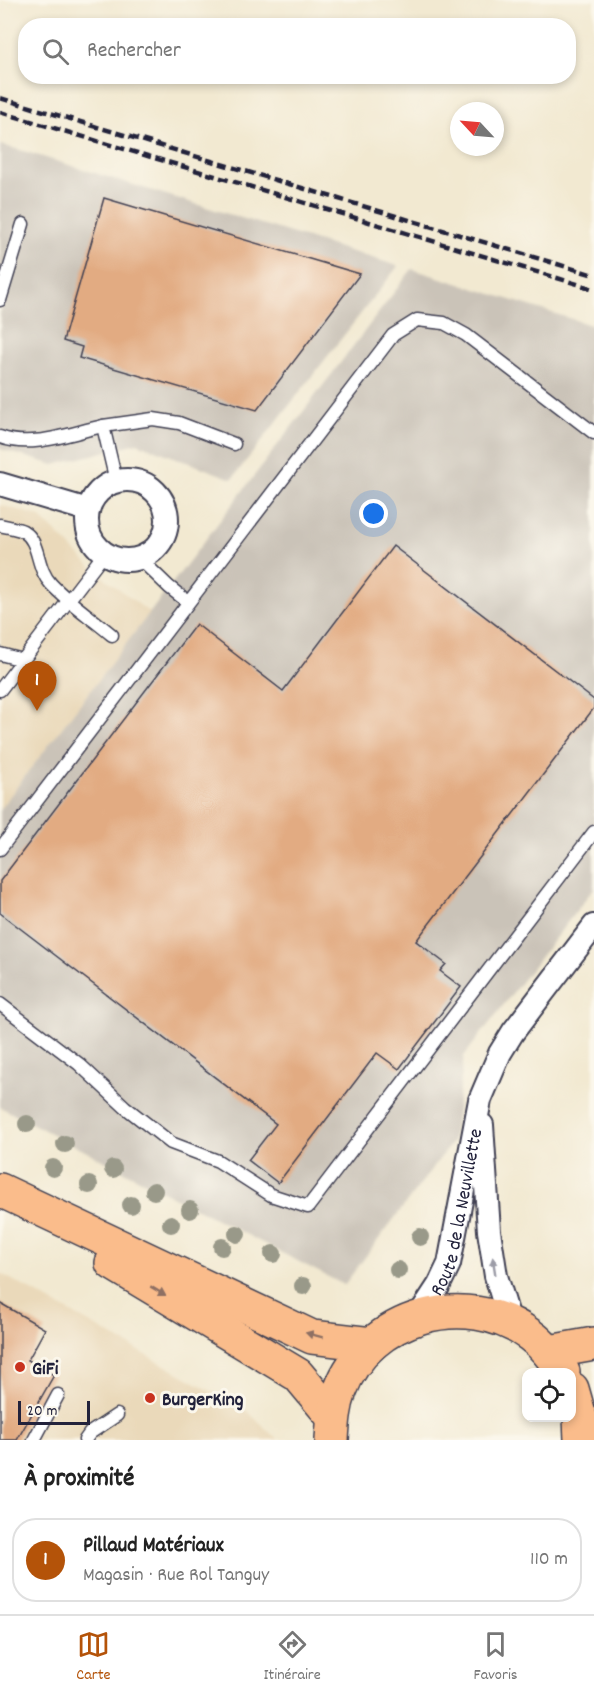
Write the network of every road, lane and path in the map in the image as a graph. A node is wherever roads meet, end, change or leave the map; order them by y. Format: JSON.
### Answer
{"nodes":[{"id":1,"x":23,"y":224,"type":"dead end"},
{"id":2,"x":0,"y":300,"type":"edge"},
{"id":3,"x":103,"y":426,"type":"junction"},
{"id":4,"x":594,"y":433,"type":"edge"},
{"id":5,"x":0,"y":437,"type":"edge"},
{"id":6,"x":234,"y":444,"type":"dead end"},
{"id":7,"x":116,"y":481,"type":"junction"},
{"id":8,"x":0,"y":484,"type":"edge"},
{"id":9,"x":88,"y":510,"type":"junction"},
{"id":10,"x":0,"y":525,"type":"edge"},
{"id":11,"x":104,"y":554,"type":"junction"},
{"id":12,"x":140,"y":559,"type":"junction"},
{"id":13,"x":68,"y":600,"type":"junction"},
{"id":14,"x":188,"y":602,"type":"junction"},
{"id":15,"x":112,"y":635,"type":"dead end"},
{"id":16,"x":0,"y":654,"type":"edge"},
{"id":17,"x":23,"y":660,"type":"junction"},
{"id":18,"x":0,"y":690,"type":"edge"},
{"id":19,"x":594,"y":832,"type":"edge"},
{"id":20,"x":0,"y":849,"type":"edge"},
{"id":21,"x":594,"y":926,"type":"edge"},
{"id":22,"x":0,"y":1004,"type":"edge"},
{"id":23,"x":480,"y":1100,"type":"junction"},
{"id":24,"x":0,"y":1190,"type":"edge"},
{"id":25,"x":0,"y":1195,"type":"edge"},
{"id":26,"x":418,"y":1317,"type":"junction"},
{"id":27,"x":510,"y":1322,"type":"junction"},
{"id":28,"x":372,"y":1344,"type":"junction"},
{"id":29,"x":594,"y":1344,"type":"edge"},
{"id":30,"x":556,"y":1362,"type":"edge"},
{"id":31,"x":58,"y":1395,"type":"dead end"},
{"id":32,"x":576,"y":1403,"type":"edge"},
{"id":33,"x":117,"y":1415,"type":"dead end"},
{"id":34,"x":333,"y":1428,"type":"edge"},
{"id":35,"x":34,"y":1440,"type":"edge"},
{"id":36,"x":85,"y":1440,"type":"edge"},
{"id":37,"x":581,"y":1440,"type":"edge"}],
"edges":[{"from":1,"to":2,"type":"lane"},
{"from":3,"to":5,"type":"lane"},
{"from":3,"to":6,"type":"lane"},
{"from":3,"to":7,"type":"lane"},
{"from":4,"to":14,"type":"lane"},
{"from":7,"to":9,"type":"street"},
{"from":7,"to":12,"type":"street"},
{"from":8,"to":9,"type":"street"},
{"from":9,"to":11,"type":"street"},
{"from":10,"to":13,"type":"lane"},
{"from":11,"to":12,"type":"street"},
{"from":11,"to":13,"type":"lane"},
{"from":12,"to":14,"type":"lane"},
{"from":13,"to":15,"type":"lane"},
{"from":13,"to":17,"type":"lane"},
{"from":14,"to":20,"type":"lane"},
{"from":16,"to":17,"type":"lane"},
{"from":17,"to":18,"type":"lane"},
{"from":19,"to":22,"type":"lane"},
{"from":21,"to":23,"type":"street","name":"Route de la Neuvillette"},
{"from":23,"to":26,"type":"street","name":"Route de la Neuvillette"},
{"from":27,"to":23,"type":"street","name":"Route de la Neuvillette","one_way":true},
{"from":28,"to":24,"type":"main road","one_way":true},
{"from":25,"to":34,"type":"main road","one_way":true},
{"from":26,"to":27,"type":"main road"},
{"from":26,"to":28,"type":"main road"},
{"from":27,"to":30,"type":"main road"},
{"from":28,"to":34,"type":"main road"},
{"from":29,"to":30,"type":"main road"},
{"from":31,"to":35,"type":"lane"},
{"from":32,"to":37,"type":"main road"},
{"from":33,"to":36,"type":"lane"}]}
